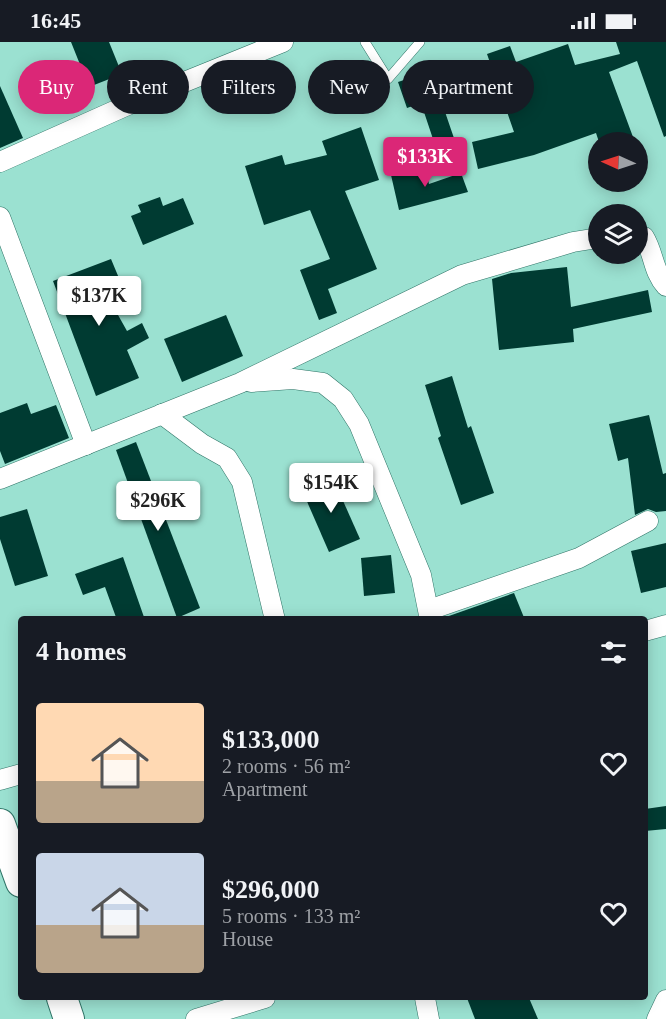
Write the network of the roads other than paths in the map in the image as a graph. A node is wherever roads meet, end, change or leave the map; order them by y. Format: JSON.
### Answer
{"nodes":[{"id":1,"x":283,"y":42,"type":"edge"},
{"id":2,"x":365,"y":42,"type":"edge"},
{"id":3,"x":420,"y":42,"type":"edge"},
{"id":4,"x":0,"y":162,"type":"edge"},
{"id":5,"x":0,"y":217,"type":"edge"},
{"id":6,"x":588,"y":240,"type":"edge"},
{"id":7,"x":648,"y":243,"type":"edge"},
{"id":8,"x":666,"y":286,"type":"edge"},
{"id":9,"x":240,"y":383,"type":"junction"},
{"id":10,"x":162,"y":414,"type":"junction"},
{"id":11,"x":86,"y":445,"type":"junction"},
{"id":12,"x":0,"y":479,"type":"edge"},
{"id":13,"x":648,"y":521,"type":"dead end"},
{"id":14,"x":430,"y":615,"type":"edge"},
{"id":15,"x":274,"y":616,"type":"edge"},
{"id":16,"x":666,"y":625,"type":"edge"},
{"id":17,"x":648,"y":630,"type":"edge"},
{"id":18,"x":18,"y":775,"type":"edge"},
{"id":19,"x":0,"y":780,"type":"edge"},
{"id":20,"x":0,"y":824,"type":"edge"},
{"id":21,"x":18,"y":874,"type":"edge"},
{"id":22,"x":63,"y":1000,"type":"edge"},
{"id":23,"x":258,"y":1000,"type":"edge"},
{"id":24,"x":425,"y":1000,"type":"edge"},
{"id":25,"x":666,"y":1000,"type":"edge"},
{"id":26,"x":69,"y":1019,"type":"edge"},
{"id":27,"x":196,"y":1019,"type":"edge"},
{"id":28,"x":429,"y":1019,"type":"edge"},
{"id":29,"x":657,"y":1019,"type":"edge"}],
"edges":[{"from":1,"to":4,"type":"street"},
{"from":2,"to":3,"type":"lane"},
{"from":5,"to":11,"type":"street"},
{"from":6,"to":9,"type":"street"},
{"from":7,"to":8,"type":"street"},
{"from":9,"to":10,"type":"street"},
{"from":9,"to":14,"type":"street"},
{"from":10,"to":11,"type":"street"},
{"from":10,"to":15,"type":"street"},
{"from":11,"to":12,"type":"street"},
{"from":13,"to":14,"type":"street"},
{"from":16,"to":17,"type":"street"},
{"from":18,"to":19,"type":"street"},
{"from":20,"to":21,"type":"main road"},
{"from":22,"to":26,"type":"main road"},
{"from":23,"to":27,"type":"street"},
{"from":24,"to":28,"type":"street"},
{"from":25,"to":29,"type":"street"}]}
